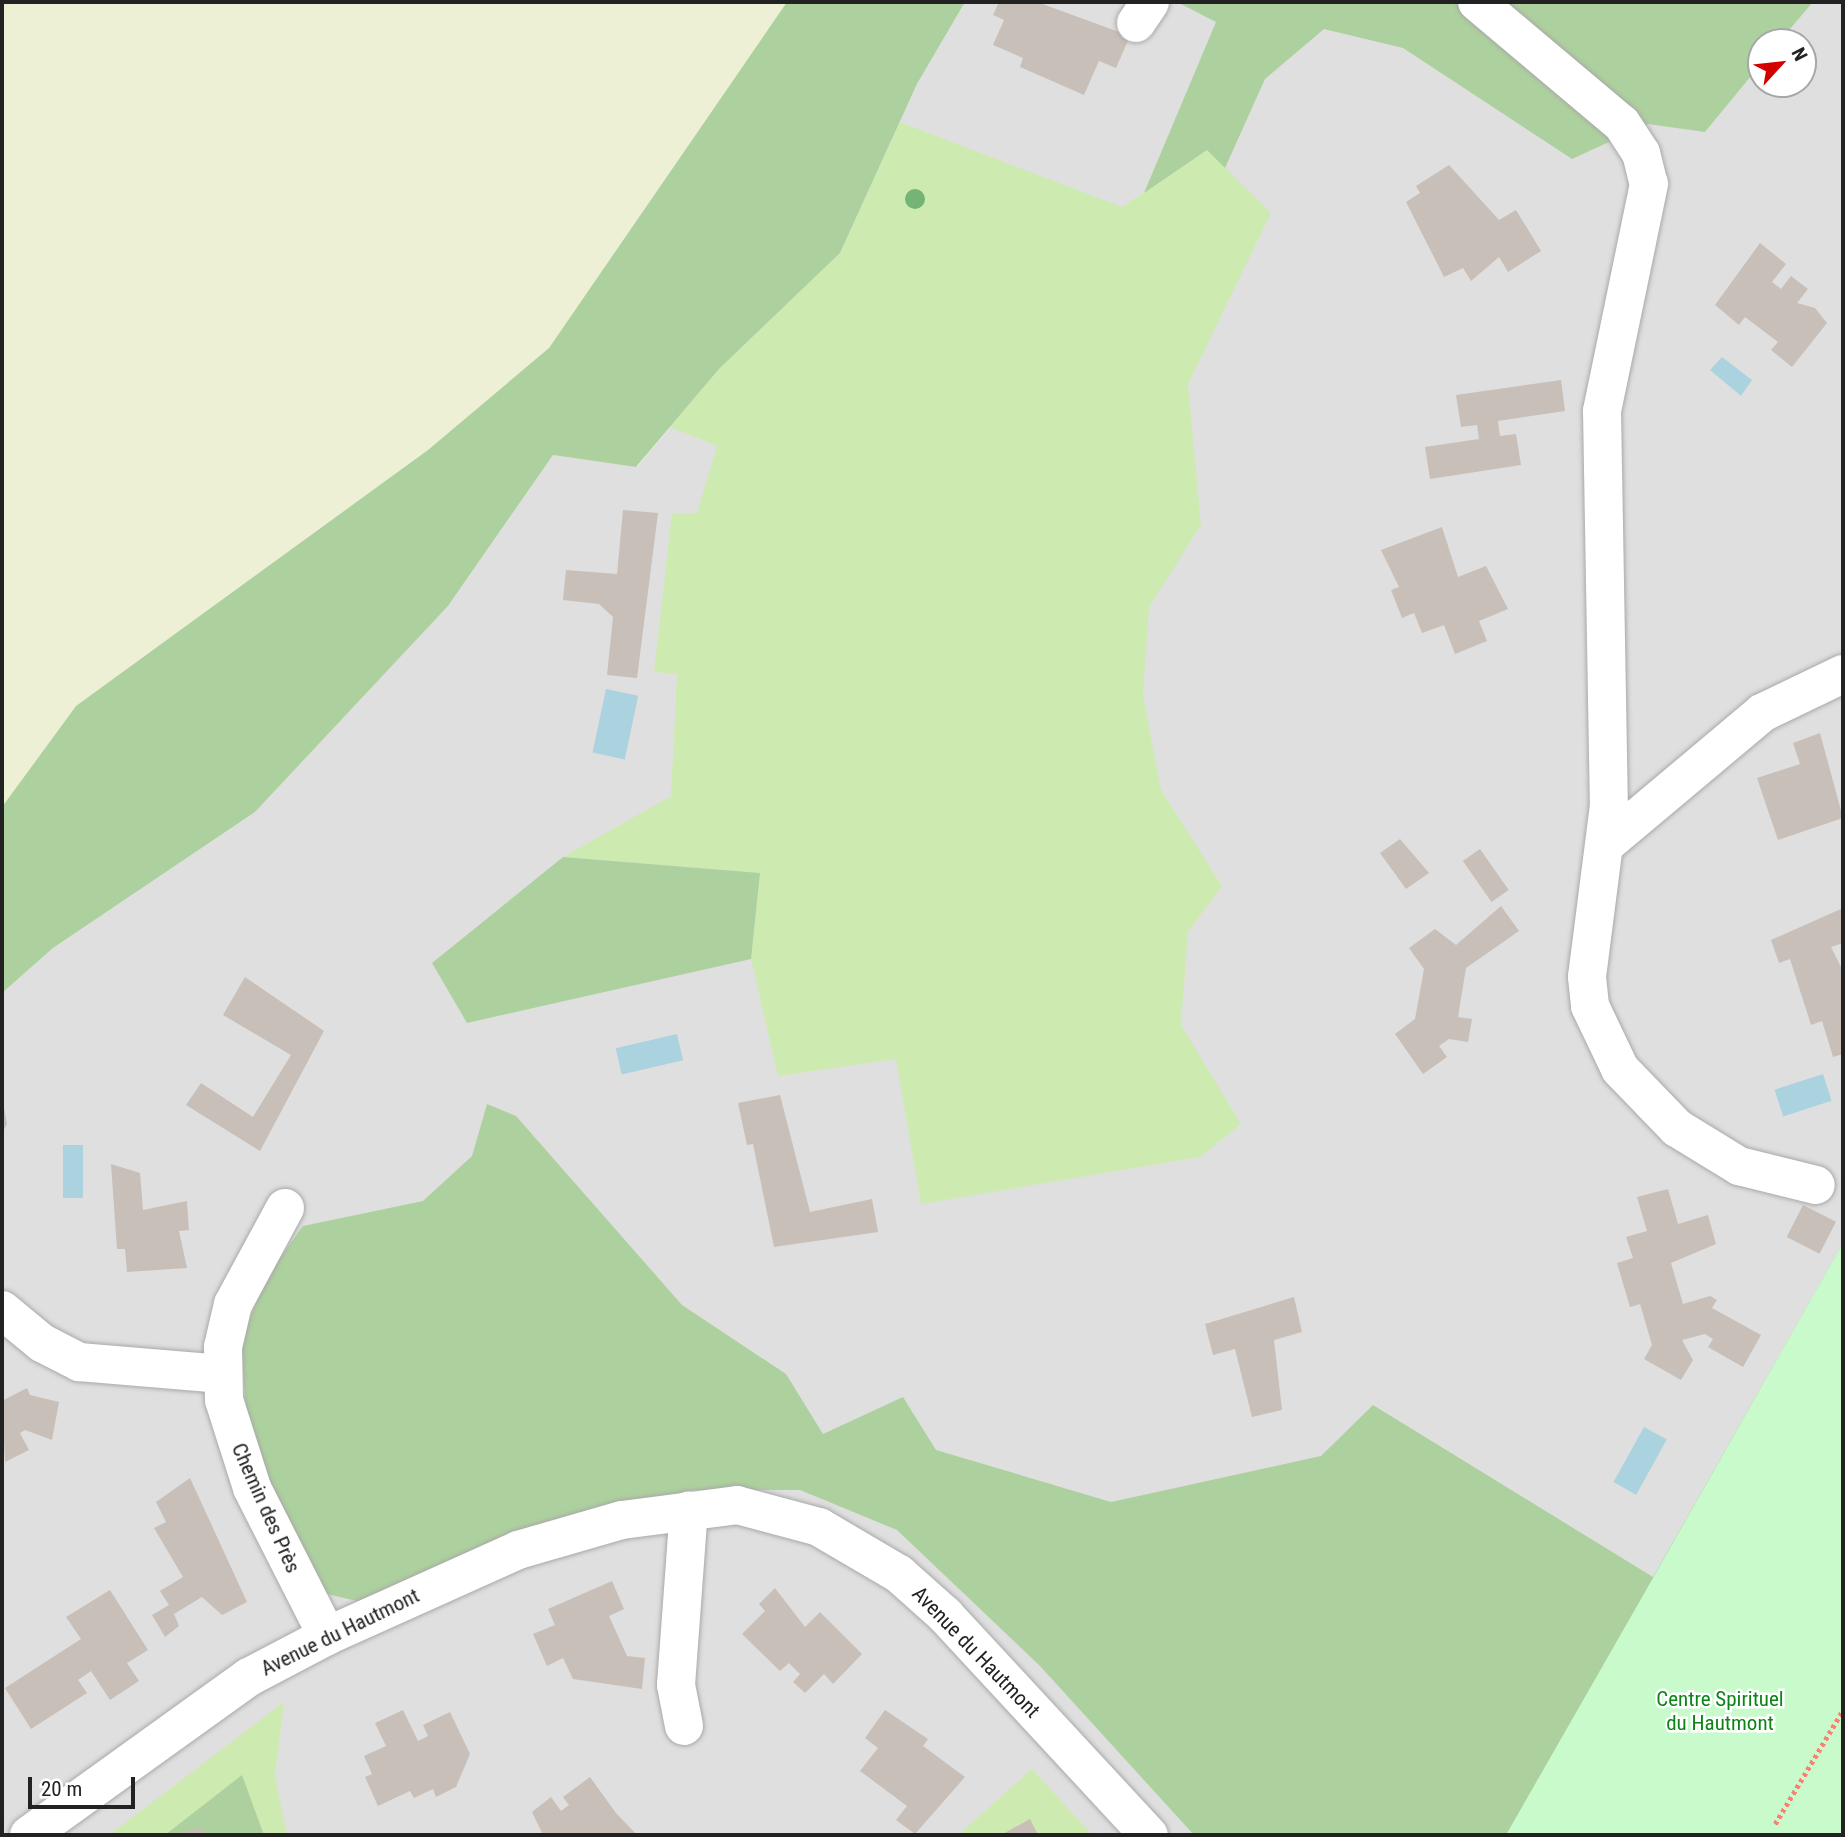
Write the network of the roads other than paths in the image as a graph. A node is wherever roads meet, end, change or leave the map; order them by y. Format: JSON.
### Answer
{"nodes":[{"id":1,"x":1477,"y":2,"type":"edge"},
{"id":2,"x":1843,"y":674,"type":"edge"},
{"id":3,"x":1606,"y":844,"type":"junction"},
{"id":4,"x":1816,"y":1185,"type":"dead end"},
{"id":5,"x":285,"y":1208,"type":"dead end"},
{"id":6,"x":2,"y":1310,"type":"edge"},
{"id":7,"x":222,"y":1374,"type":"junction"},
{"id":8,"x":690,"y":1510,"type":"junction"},
{"id":9,"x":327,"y":1636,"type":"junction"},
{"id":10,"x":684,"y":1726,"type":"dead end"},
{"id":11,"x":29,"y":1835,"type":"edge"},
{"id":12,"x":1149,"y":1835,"type":"edge"}],
"edges":[{"from":1,"to":3,"type":"street"},
{"from":2,"to":3,"type":"street"},
{"from":3,"to":4,"type":"street"},
{"from":5,"to":7,"type":"street","name":"Chemin des Près"},
{"from":6,"to":7,"type":"street"},
{"from":7,"to":9,"type":"street","name":"Chemin des Près"},
{"from":8,"to":9,"type":"street","name":"Avenue du Hautmont"},
{"from":8,"to":10,"type":"street"},
{"from":8,"to":12,"type":"street","name":"Avenue du Hautmont"},
{"from":9,"to":11,"type":"street","name":"Avenue du Hautmont"}]}
